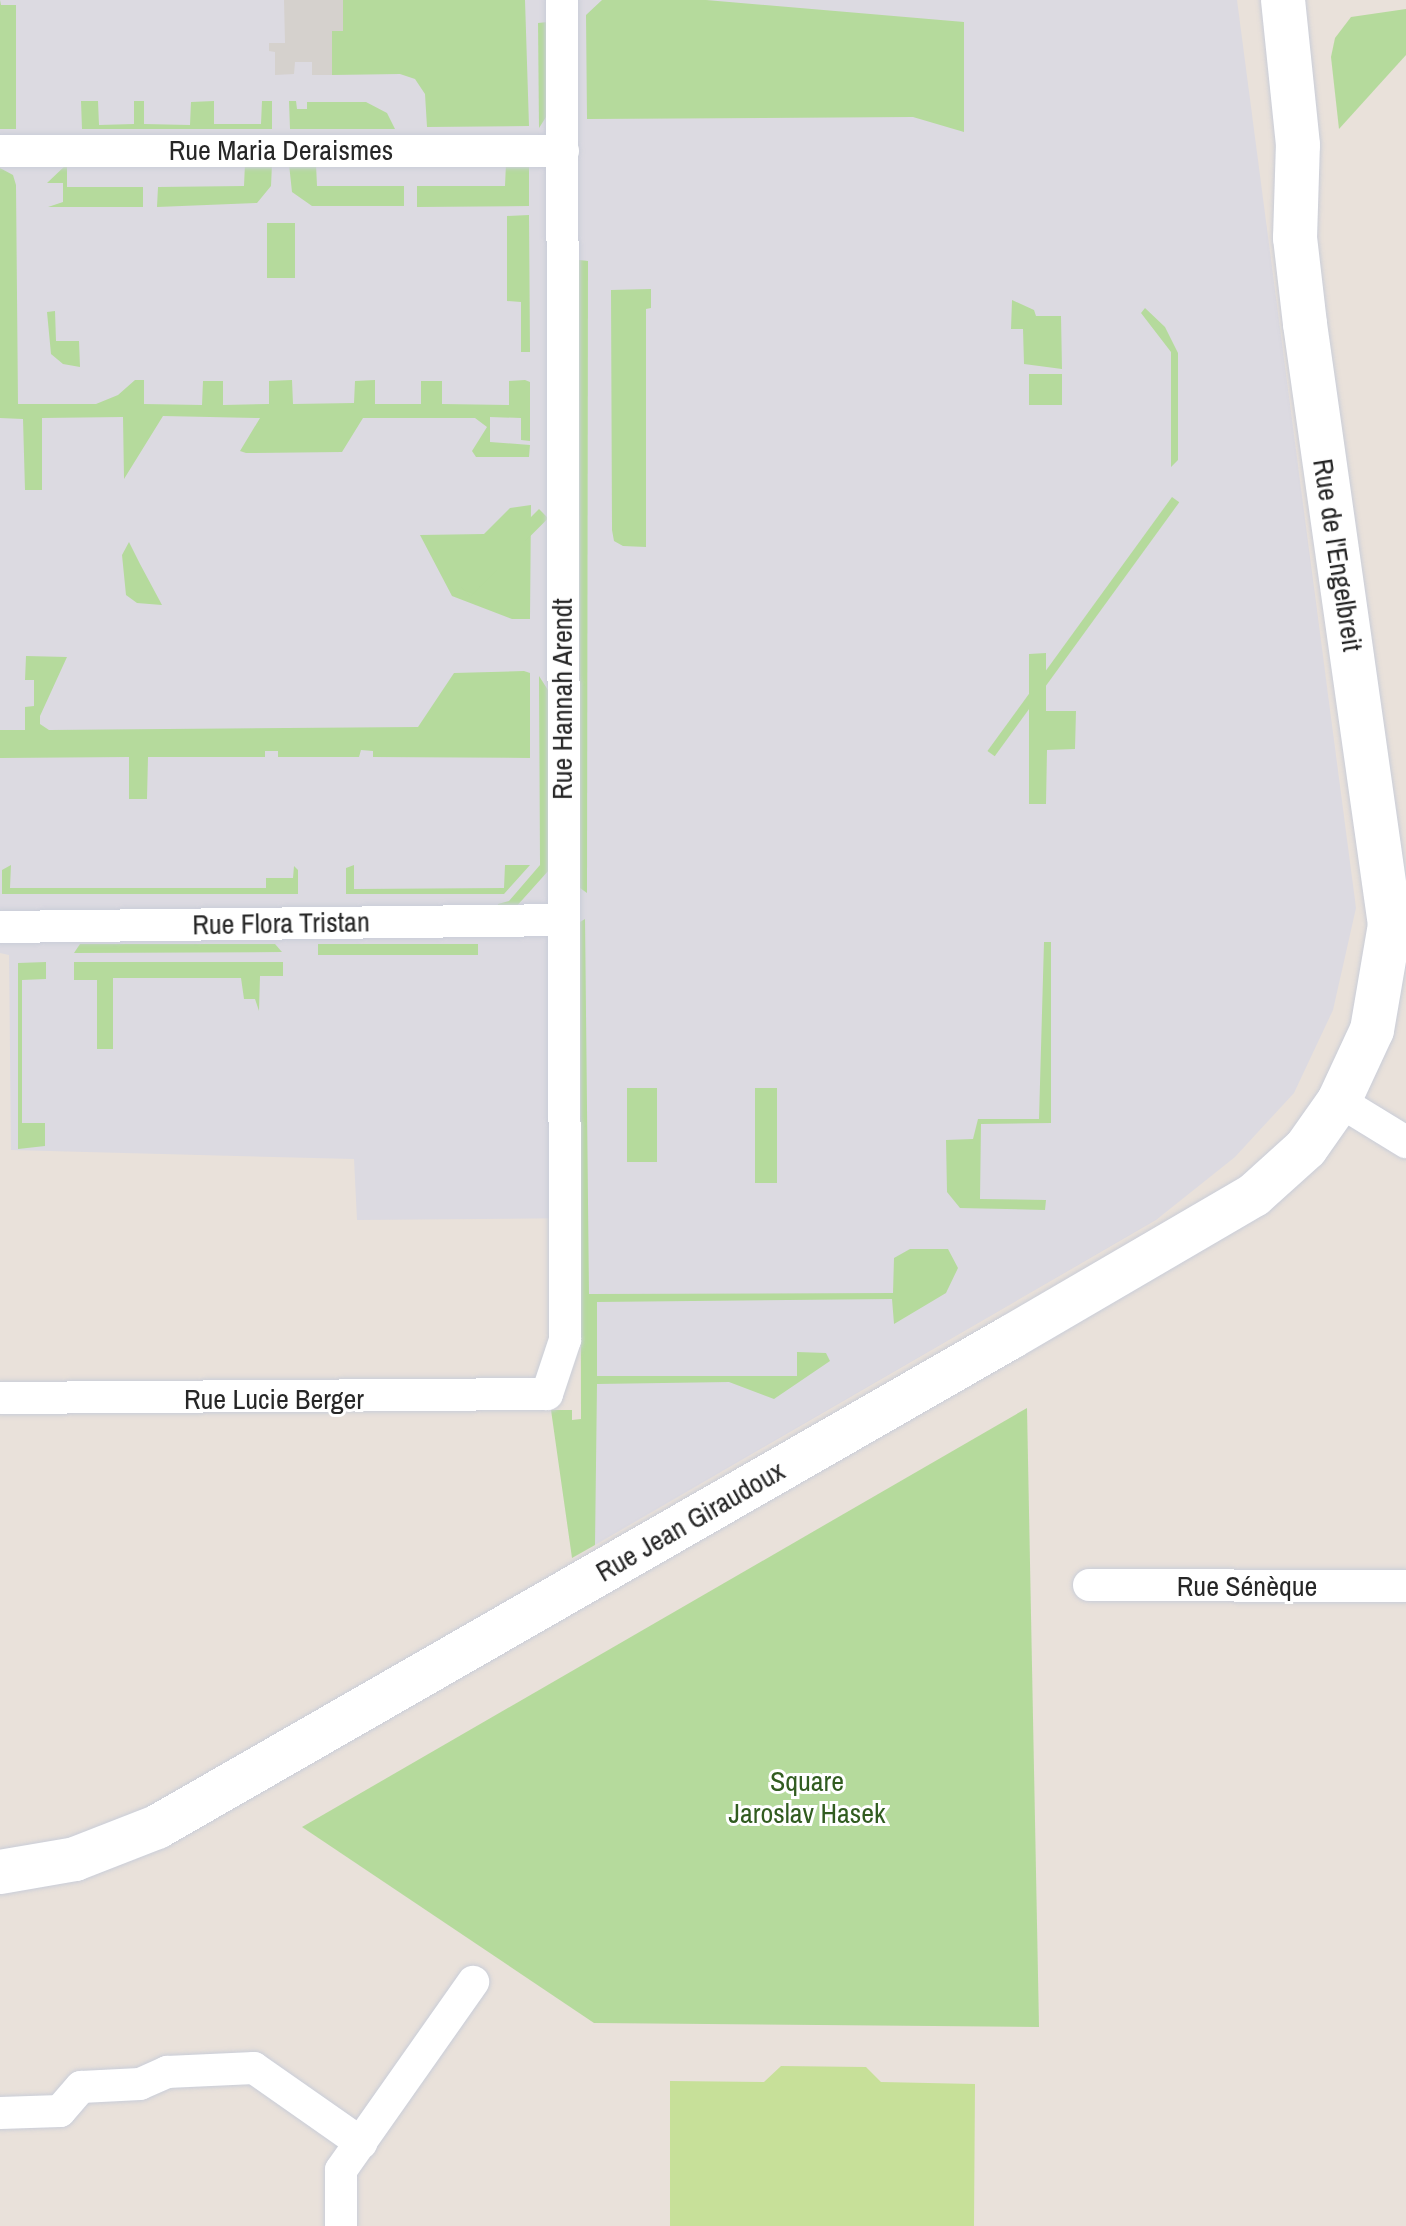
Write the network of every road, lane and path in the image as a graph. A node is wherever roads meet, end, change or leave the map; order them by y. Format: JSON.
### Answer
{"nodes":[{"id":1,"x":562,"y":0,"type":"edge"},
{"id":2,"x":1283,"y":0,"type":"edge"},
{"id":3,"x":0,"y":151,"type":"edge"},
{"id":4,"x":563,"y":151,"type":"junction"},
{"id":5,"x":562,"y":920,"type":"junction"},
{"id":6,"x":0,"y":927,"type":"edge"},
{"id":7,"x":1339,"y":1101,"type":"junction"},
{"id":8,"x":1406,"y":1142,"type":"edge"},
{"id":9,"x":547,"y":1394,"type":"joint"},
{"id":10,"x":0,"y":1398,"type":"edge"},
{"id":11,"x":1089,"y":1585,"type":"dead end"},
{"id":12,"x":1406,"y":1586,"type":"edge"},
{"id":13,"x":0,"y":1872,"type":"edge"},
{"id":14,"x":473,"y":1982,"type":"dead end"},
{"id":15,"x":0,"y":2113,"type":"edge"},
{"id":16,"x":361,"y":2143,"type":"junction"},
{"id":17,"x":341,"y":2226,"type":"edge"}],
"edges":[{"from":1,"to":4,"type":"street","name":"Rue Hannah Arendt"},
{"from":2,"to":7,"type":"street","name":"Rue de l'Engelbreit"},
{"from":3,"to":4,"type":"street","name":"Rue Maria Deraismes"},
{"from":4,"to":5,"type":"street","name":"Rue Hannah Arendt"},
{"from":5,"to":6,"type":"street","name":"Rue Flora Tristan"},
{"from":5,"to":9,"type":"street","name":"Rue Hannah Arendt"},
{"from":7,"to":8,"type":"street"},
{"from":7,"to":13,"type":"street","name":"Rue Jean Giraudoux"},
{"from":9,"to":10,"type":"street","name":"Rue Lucie Berger"},
{"from":11,"to":12,"type":"street","name":"Rue Sénèque"},
{"from":14,"to":16,"type":"street"},
{"from":15,"to":16,"type":"street"},
{"from":16,"to":17,"type":"street"}]}
